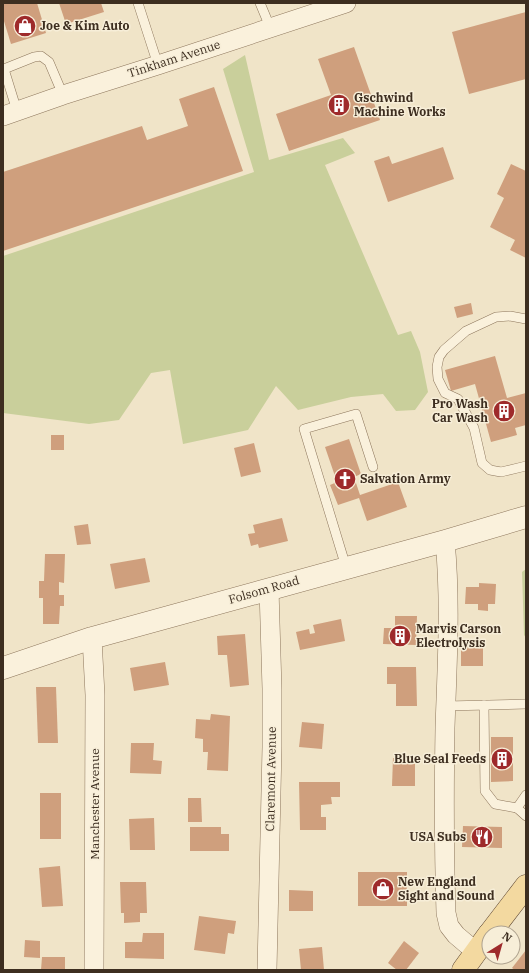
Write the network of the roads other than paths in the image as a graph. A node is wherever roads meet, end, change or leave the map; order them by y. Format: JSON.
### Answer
{"nodes":[{"id":1,"x":138,"y":3,"type":"edge"},
{"id":2,"x":260,"y":3,"type":"edge"},
{"id":3,"x":346,"y":3,"type":"edge"},
{"id":4,"x":270,"y":28,"type":"junction"},
{"id":5,"x":158,"y":65,"type":"junction"},
{"id":6,"x":3,"y":68,"type":"edge"},
{"id":7,"x":63,"y":95,"type":"junction"},
{"id":8,"x":10,"y":114,"type":"edge"},
{"id":9,"x":526,"y":319,"type":"edge"},
{"id":10,"x":526,"y":466,"type":"edge"},
{"id":11,"x":373,"y":467,"type":"dead end"},
{"id":12,"x":526,"y":517,"type":"edge"},
{"id":13,"x":445,"y":541,"type":"junction"},
{"id":14,"x":346,"y":567,"type":"junction"},
{"id":15,"x":269,"y":589,"type":"junction"},
{"id":16,"x":92,"y":638,"type":"junction"},
{"id":17,"x":3,"y":668,"type":"edge"},
{"id":18,"x":526,"y":704,"type":"edge"},
{"id":19,"x":484,"y":705,"type":"junction"},
{"id":20,"x":446,"y":706,"type":"junction"},
{"id":21,"x":526,"y":795,"type":"edge"},
{"id":22,"x":516,"y":808,"type":"junction"},
{"id":23,"x":526,"y":816,"type":"edge"},
{"id":24,"x":526,"y":886,"type":"edge"},
{"id":25,"x":495,"y":925,"type":"edge"},
{"id":26,"x":481,"y":945,"type":"edge"},
{"id":27,"x":476,"y":952,"type":"junction"},
{"id":28,"x":94,"y":970,"type":"edge"},
{"id":29,"x":268,"y":970,"type":"edge"},
{"id":30,"x":463,"y":970,"type":"edge"}],
"edges":[{"from":1,"to":5,"type":"lane"},
{"from":2,"to":4,"type":"lane"},
{"from":3,"to":4,"type":"street","name":"Tinkham Avenue"},
{"from":4,"to":5,"type":"street","name":"Tinkham Avenue"},
{"from":5,"to":7,"type":"street","name":"Tinkham Avenue"},
{"from":6,"to":7,"type":"lane"},
{"from":6,"to":8,"type":"lane"},
{"from":7,"to":8,"type":"street","name":"Tinkham Avenue"},
{"from":9,"to":10,"type":"lane"},
{"from":11,"to":14,"type":"lane"},
{"from":12,"to":13,"type":"street","name":"Folsom Road"},
{"from":13,"to":14,"type":"street","name":"Folsom Road"},
{"from":13,"to":20,"type":"street"},
{"from":14,"to":15,"type":"street","name":"Folsom Road"},
{"from":15,"to":16,"type":"street","name":"Folsom Road"},
{"from":15,"to":29,"type":"street","name":"Claremont Avenue"},
{"from":16,"to":17,"type":"street","name":"Folsom Road"},
{"from":16,"to":28,"type":"street","name":"Manchester Avenue"},
{"from":18,"to":19,"type":"lane"},
{"from":19,"to":20,"type":"lane"},
{"from":19,"to":22,"type":"lane"},
{"from":20,"to":27,"type":"street"},
{"from":21,"to":22,"type":"lane"},
{"from":22,"to":23,"type":"lane"},
{"from":24,"to":25,"type":"main road"},
{"from":26,"to":27,"type":"main road"},
{"from":27,"to":30,"type":"main road"}]}
